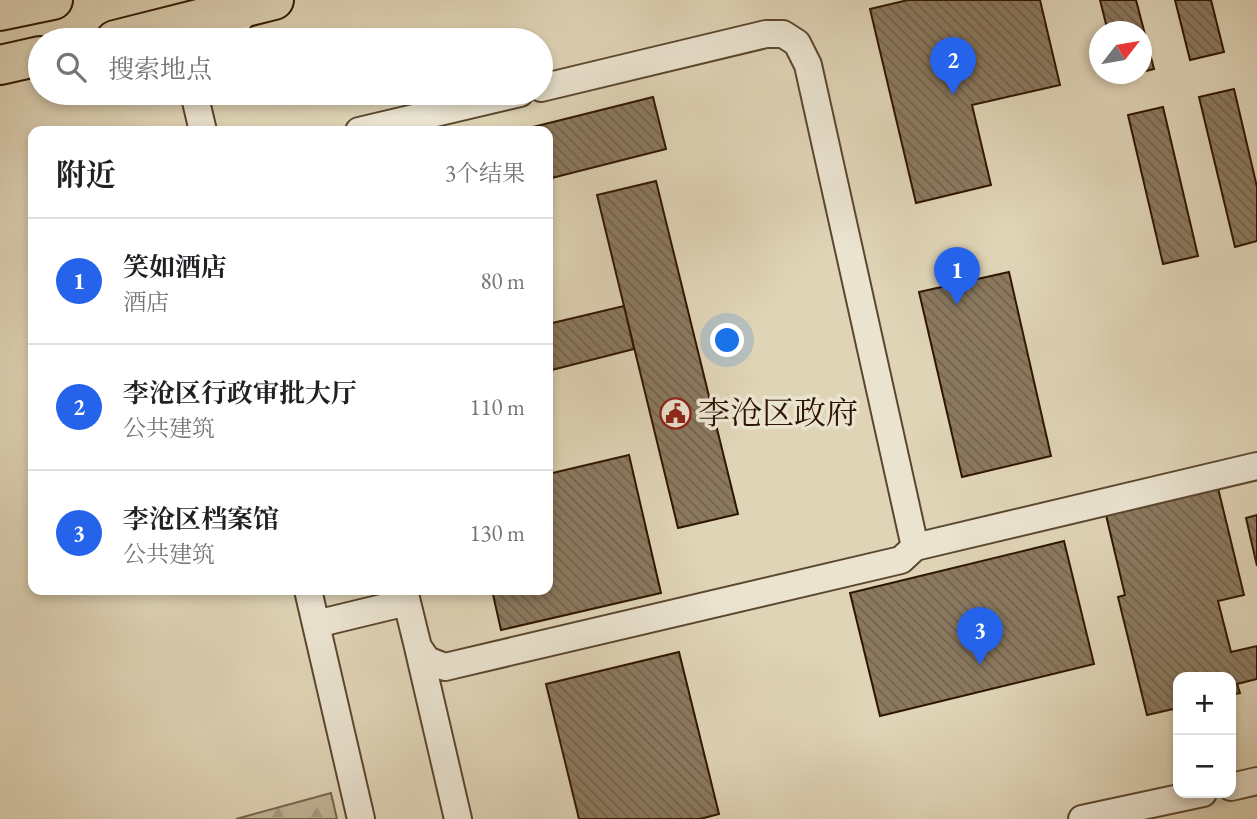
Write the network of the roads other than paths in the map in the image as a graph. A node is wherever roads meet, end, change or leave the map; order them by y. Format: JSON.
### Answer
{"nodes":[{"id":1,"x":52,"y":0,"type":"edge"},
{"id":2,"x":262,"y":3,"type":"edge"},
{"id":3,"x":0,"y":11,"type":"edge"},
{"id":4,"x":178,"y":22,"type":"edge"},
{"id":5,"x":157,"y":28,"type":"edge"},
{"id":6,"x":236,"y":28,"type":"edge"},
{"id":7,"x":28,"y":59,"type":"edge"},
{"id":8,"x":0,"y":65,"type":"edge"},
{"id":9,"x":553,"y":85,"type":"edge"},
{"id":10,"x":197,"y":105,"type":"edge"},
{"id":11,"x":469,"y":105,"type":"edge"},
{"id":12,"x":202,"y":126,"type":"edge"},
{"id":13,"x":380,"y":126,"type":"edge"},
{"id":14,"x":1257,"y":466,"type":"edge"},
{"id":15,"x":915,"y":547,"type":"junction"},
{"id":16,"x":309,"y":595,"type":"edge"},
{"id":17,"x":405,"y":596,"type":"edge"},
{"id":18,"x":316,"y":624,"type":"junction"},
{"id":19,"x":418,"y":647,"type":"junction"},
{"id":20,"x":1257,"y":781,"type":"edge"},
{"id":21,"x":1236,"y":786,"type":"edge"},
{"id":22,"x":1180,"y":798,"type":"edge"},
{"id":23,"x":361,"y":819,"type":"edge"},
{"id":24,"x":457,"y":819,"type":"edge"},
{"id":25,"x":1082,"y":819,"type":"edge"}],
"edges":[{"from":1,"to":3,"type":"highway"},
{"from":2,"to":4,"type":"highway"},
{"from":2,"to":6,"type":"street"},
{"from":4,"to":5,"type":"highway"},
{"from":7,"to":8,"type":"highway"},
{"from":9,"to":15,"type":"street"},
{"from":10,"to":12,"type":"street"},
{"from":11,"to":13,"type":"street"},
{"from":14,"to":15,"type":"street"},
{"from":15,"to":19,"type":"street"},
{"from":16,"to":18,"type":"street"},
{"from":17,"to":18,"type":"street"},
{"from":17,"to":19,"type":"street"},
{"from":18,"to":23,"type":"street"},
{"from":19,"to":24,"type":"street"},
{"from":20,"to":21,"type":"street"},
{"from":22,"to":25,"type":"street"}]}
